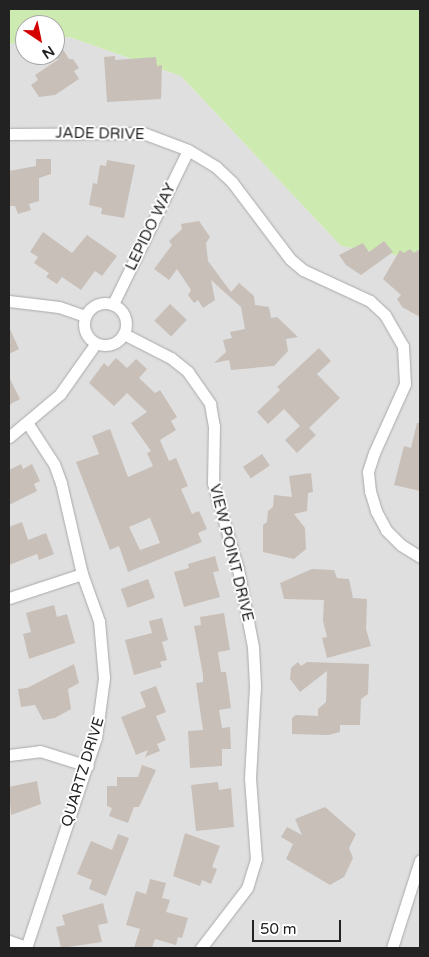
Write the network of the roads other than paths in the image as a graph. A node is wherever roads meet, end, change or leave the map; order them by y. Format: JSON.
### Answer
{"nodes":[{"id":1,"x":9,"y":134,"type":"edge"},
{"id":2,"x":188,"y":150,"type":"junction"},
{"id":3,"x":9,"y":301,"type":"edge"},
{"id":4,"x":113,"y":304,"type":"junction"},
{"id":5,"x":85,"y":316,"type":"junction"},
{"id":6,"x":124,"y":334,"type":"junction"},
{"id":7,"x":96,"y":343,"type":"junction"},
{"id":8,"x":28,"y":424,"type":"junction"},
{"id":9,"x":9,"y":437,"type":"edge"},
{"id":10,"x":420,"y":557,"type":"edge"},
{"id":11,"x":82,"y":574,"type":"junction"},
{"id":12,"x":9,"y":598,"type":"edge"},
{"id":13,"x":9,"y":755,"type":"edge"},
{"id":14,"x":88,"y":766,"type":"junction"},
{"id":15,"x":420,"y":860,"type":"edge"},
{"id":16,"x":9,"y":941,"type":"edge"},
{"id":17,"x":26,"y":947,"type":"edge"},
{"id":18,"x":201,"y":948,"type":"edge"},
{"id":19,"x":394,"y":948,"type":"edge"}],
"edges":[{"from":1,"to":2,"type":"street","name":"JADE DRIVE"},
{"from":2,"to":4,"type":"street","name":"LEPIDO WAY"},
{"from":2,"to":10,"type":"street","name":"JADE DRIVE"},
{"from":3,"to":5,"type":"street"},
{"from":4,"to":5,"type":"street"},
{"from":4,"to":6,"type":"street"},
{"from":5,"to":7,"type":"street"},
{"from":6,"to":7,"type":"street"},
{"from":6,"to":18,"type":"street","name":"VIEW POINT DRIVE"},
{"from":7,"to":8,"type":"street"},
{"from":8,"to":9,"type":"street"},
{"from":8,"to":11,"type":"street","name":"QUARTZ DRIVE"},
{"from":11,"to":12,"type":"street"},
{"from":11,"to":14,"type":"street","name":"QUARTZ DRIVE"},
{"from":13,"to":14,"type":"street"},
{"from":14,"to":17,"type":"street","name":"QUARTZ DRIVE"},
{"from":15,"to":19,"type":"street"},
{"from":16,"to":17,"type":"street"}]}
